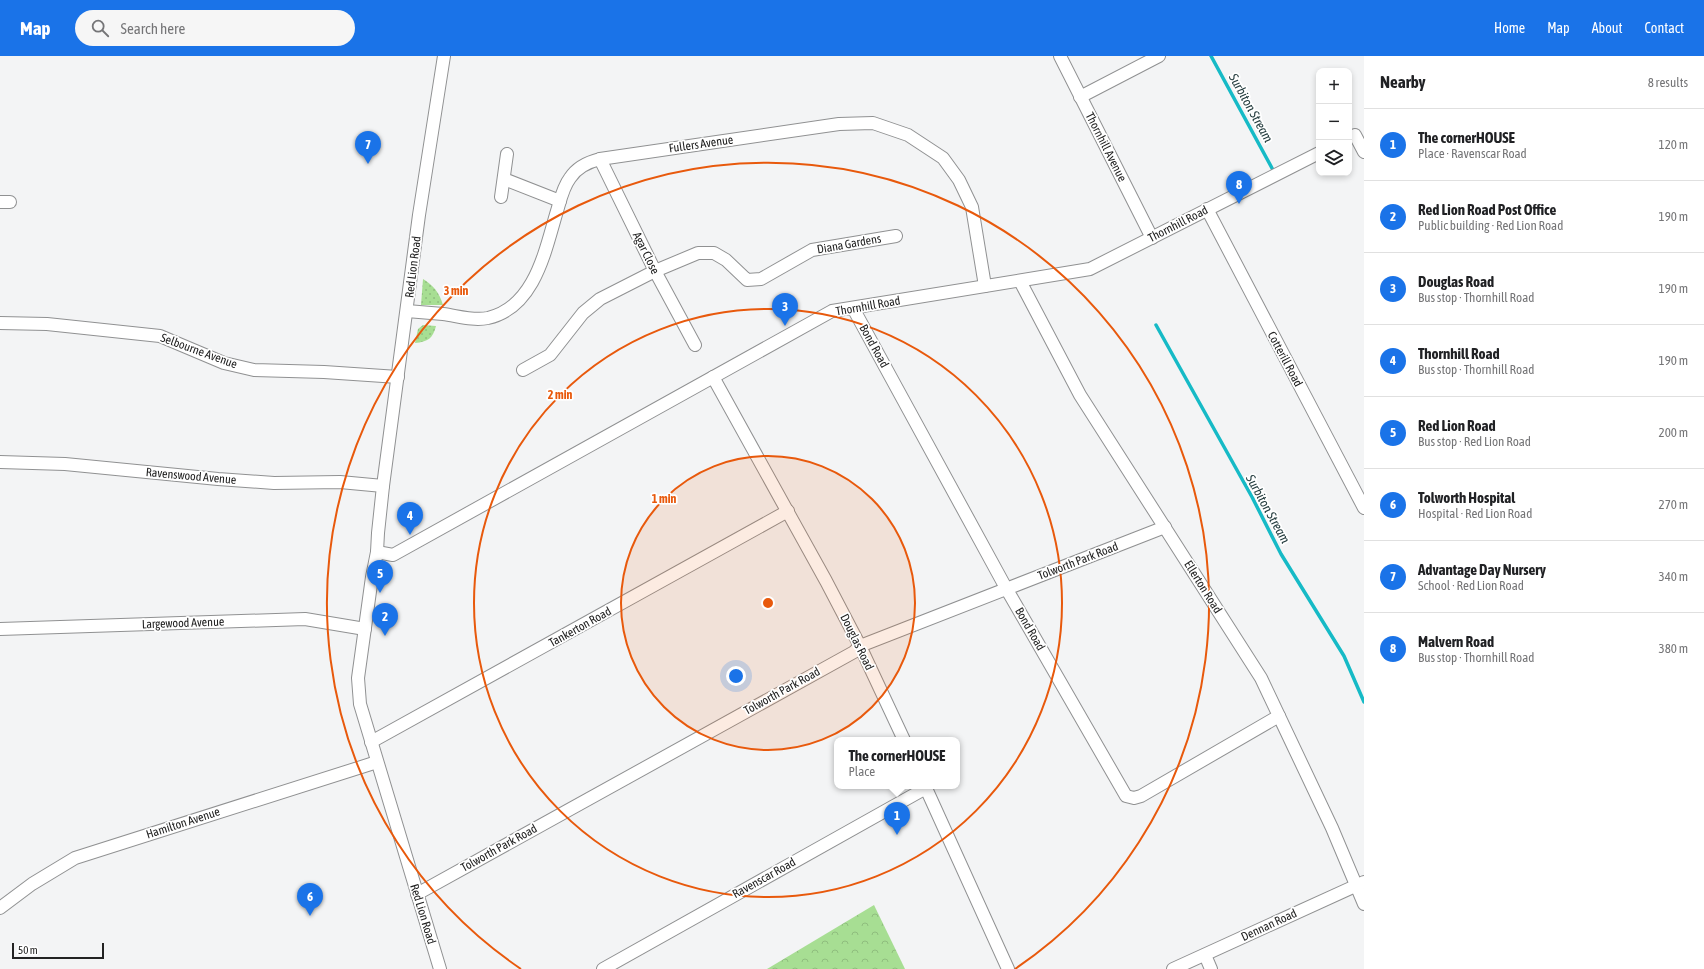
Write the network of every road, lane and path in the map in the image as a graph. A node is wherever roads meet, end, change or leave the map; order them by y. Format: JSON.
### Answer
{"nodes":[{"id":1,"x":444,"y":56,"type":"edge"},
{"id":2,"x":1060,"y":56,"type":"edge"},
{"id":3,"x":1159,"y":56,"type":"edge"},
{"id":4,"x":1080,"y":97,"type":"junction"},
{"id":5,"x":1356,"y":134,"type":"edge"},
{"id":6,"x":1364,"y":152,"type":"edge"},
{"id":7,"x":507,"y":154,"type":"dead end"},
{"id":8,"x":1316,"y":154,"type":"edge"},
{"id":9,"x":600,"y":159,"type":"junction"},
{"id":10,"x":504,"y":179,"type":"junction"},
{"id":11,"x":501,"y":197,"type":"dead end"},
{"id":12,"x":560,"y":201,"type":"junction"},
{"id":13,"x":1207,"y":209,"type":"junction"},
{"id":14,"x":896,"y":236,"type":"dead end"},
{"id":15,"x":1152,"y":238,"type":"junction"},
{"id":16,"x":655,"y":271,"type":"junction"},
{"id":17,"x":1020,"y":281,"type":"junction"},
{"id":18,"x":985,"y":286,"type":"junction"},
{"id":19,"x":853,"y":308,"type":"junction"},
{"id":20,"x":407,"y":311,"type":"junction"},
{"id":21,"x":0,"y":323,"type":"edge"},
{"id":22,"x":695,"y":345,"type":"dead end"},
{"id":23,"x":523,"y":370,"type":"dead end"},
{"id":24,"x":398,"y":377,"type":"junction"},
{"id":25,"x":713,"y":377,"type":"junction"},
{"id":26,"x":0,"y":462,"type":"edge"},
{"id":27,"x":383,"y":486,"type":"junction"},
{"id":28,"x":1364,"y":508,"type":"edge"},
{"id":29,"x":788,"y":511,"type":"junction"},
{"id":30,"x":1165,"y":527,"type":"junction"},
{"id":31,"x":378,"y":552,"type":"junction"},
{"id":32,"x":1006,"y":588,"type":"junction"},
{"id":33,"x":0,"y":629,"type":"edge"},
{"id":34,"x":365,"y":629,"type":"junction"},
{"id":35,"x":860,"y":646,"type":"junction"},
{"id":36,"x":1279,"y":716,"type":"junction"},
{"id":37,"x":903,"y":737,"type":"edge"},
{"id":38,"x":371,"y":742,"type":"junction"},
{"id":39,"x":377,"y":762,"type":"junction"},
{"id":40,"x":921,"y":789,"type":"edge"},
{"id":41,"x":926,"y":789,"type":"edge"},
{"id":42,"x":1360,"y":883,"type":"edge"},
{"id":43,"x":417,"y":894,"type":"junction"},
{"id":44,"x":1364,"y":904,"type":"edge"},
{"id":45,"x":0,"y":908,"type":"edge"},
{"id":46,"x":1204,"y":955,"type":"junction"},
{"id":47,"x":440,"y":969,"type":"edge"},
{"id":48,"x":603,"y":969,"type":"edge"},
{"id":49,"x":1008,"y":969,"type":"edge"},
{"id":50,"x":1173,"y":969,"type":"edge"},
{"id":51,"x":1211,"y":969,"type":"edge"}],
"edges":[{"from":1,"to":20,"type":"street","name":"Red Lion Road"},
{"from":2,"to":4,"type":"street","name":"Thornhill Avenue"},
{"from":3,"to":4,"type":"street"},
{"from":4,"to":15,"type":"street","name":"Thornhill Avenue"},
{"from":5,"to":6,"type":"street"},
{"from":7,"to":10,"type":"street"},
{"from":8,"to":13,"type":"street","name":"Thornhill Road"},
{"from":9,"to":12,"type":"street","name":"Fullers Avenue"},
{"from":9,"to":16,"type":"street","name":"Agar Close"},
{"from":9,"to":18,"type":"street","name":"Fullers Avenue"},
{"from":10,"to":11,"type":"street"},
{"from":10,"to":12,"type":"street"},
{"from":12,"to":20,"type":"street","name":"Fullers Avenue"},
{"from":13,"to":15,"type":"street","name":"Thornhill Road"},
{"from":13,"to":28,"type":"street","name":"Cotterill Road"},
{"from":14,"to":16,"type":"street","name":"Diana Gardens"},
{"from":15,"to":17,"type":"street","name":"Thornhill Road"},
{"from":16,"to":22,"type":"street","name":"Agar Close"},
{"from":16,"to":23,"type":"street","name":"Diana Gardens"},
{"from":17,"to":18,"type":"street","name":"Thornhill Road"},
{"from":17,"to":30,"type":"street","name":"Ellerton Road"},
{"from":18,"to":19,"type":"street","name":"Thornhill Road"},
{"from":19,"to":25,"type":"street","name":"Thornhill Road"},
{"from":19,"to":32,"type":"street","name":"Bond Road"},
{"from":20,"to":24,"type":"street","name":"Red Lion Road"},
{"from":21,"to":24,"type":"street","name":"Selbourne Avenue"},
{"from":24,"to":27,"type":"street","name":"Red Lion Road"},
{"from":25,"to":29,"type":"street","name":"Douglas Road"},
{"from":25,"to":31,"type":"street","name":"Thornhill Road"},
{"from":26,"to":27,"type":"street","name":"Ravenswood Avenue"},
{"from":27,"to":31,"type":"street","name":"Red Lion Road"},
{"from":29,"to":35,"type":"street","name":"Douglas Road"},
{"from":29,"to":38,"type":"street","name":"Tankerton Road"},
{"from":30,"to":32,"type":"street","name":"Tolworth Park Road"},
{"from":30,"to":36,"type":"street","name":"Ellerton Road"},
{"from":31,"to":34,"type":"street","name":"Red Lion Road"},
{"from":32,"to":35,"type":"street","name":"Tolworth Park Road"},
{"from":32,"to":36,"type":"street","name":"Bond Road"},
{"from":33,"to":34,"type":"street","name":"Largewood Avenue"},
{"from":34,"to":38,"type":"street","name":"Red Lion Road"},
{"from":35,"to":37,"type":"street","name":"Douglas Road"},
{"from":35,"to":43,"type":"street","name":"Tolworth Park Road"},
{"from":36,"to":42,"type":"street","name":"Ellerton Road"},
{"from":38,"to":39,"type":"street","name":"Red Lion Road"},
{"from":39,"to":43,"type":"street","name":"Red Lion Road"},
{"from":39,"to":45,"type":"street","name":"Hamilton Avenue"},
{"from":40,"to":48,"type":"street","name":"Ravenscar Road"},
{"from":41,"to":49,"type":"street"},
{"from":42,"to":44,"type":"street","name":"Ellerton Road"},
{"from":42,"to":46,"type":"street","name":"Dennan Road"},
{"from":43,"to":47,"type":"street","name":"Red Lion Road"},
{"from":46,"to":50,"type":"street","name":"Dennan Road"},
{"from":46,"to":51,"type":"street"}]}
